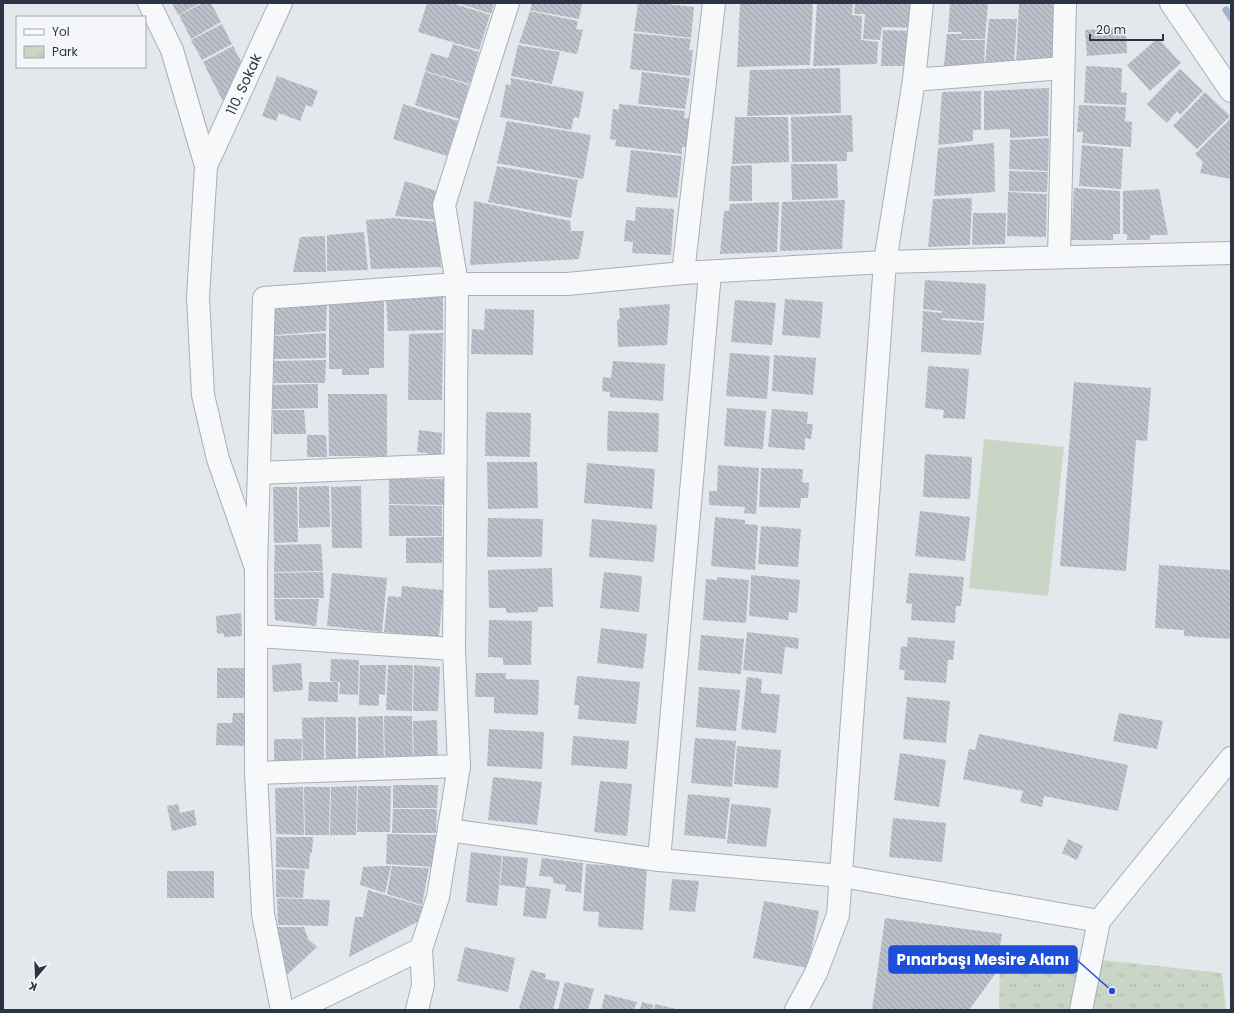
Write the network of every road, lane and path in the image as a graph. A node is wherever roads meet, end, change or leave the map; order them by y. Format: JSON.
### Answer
{"nodes":[{"id":1,"x":149,"y":3,"type":"edge"},
{"id":2,"x":282,"y":3,"type":"edge"},
{"id":3,"x":508,"y":3,"type":"edge"},
{"id":4,"x":714,"y":3,"type":"edge"},
{"id":5,"x":922,"y":3,"type":"edge"},
{"id":6,"x":1065,"y":3,"type":"edge"},
{"id":7,"x":1171,"y":3,"type":"edge"},
{"id":8,"x":1063,"y":68,"type":"junction"},
{"id":9,"x":914,"y":80,"type":"junction"},
{"id":10,"x":1231,"y":91,"type":"edge"},
{"id":11,"x":206,"y":166,"type":"junction"},
{"id":12,"x":1231,"y":253,"type":"edge"},
{"id":13,"x":1059,"y":256,"type":"junction"},
{"id":14,"x":886,"y":262,"type":"junction"},
{"id":15,"x":710,"y":273,"type":"junction"},
{"id":16,"x":683,"y":274,"type":"junction"},
{"id":17,"x":457,"y":284,"type":"junction"},
{"id":18,"x":455,"y":466,"type":"junction"},
{"id":19,"x":259,"y":472,"type":"junction"},
{"id":20,"x":256,"y":568,"type":"junction"},
{"id":21,"x":257,"y":636,"type":"junction"},
{"id":22,"x":454,"y":649,"type":"junction"},
{"id":23,"x":1231,"y":758,"type":"edge"},
{"id":24,"x":458,"y":766,"type":"junction"},
{"id":25,"x":256,"y":773,"type":"junction"},
{"id":26,"x":449,"y":830,"type":"junction"},
{"id":27,"x":659,"y":860,"type":"junction"},
{"id":28,"x":842,"y":876,"type":"junction"},
{"id":29,"x":1099,"y":921,"type":"junction"},
{"id":30,"x":421,"y":949,"type":"junction"},
{"id":31,"x":282,"y":1010,"type":"edge"},
{"id":32,"x":296,"y":1010,"type":"edge"},
{"id":33,"x":417,"y":1010,"type":"edge"},
{"id":34,"x":796,"y":1010,"type":"edge"},
{"id":35,"x":1081,"y":1010,"type":"edge"}],
"edges":[{"from":1,"to":11,"type":"street"},
{"from":2,"to":11,"type":"street","name":"110. Sokak"},
{"from":3,"to":17,"type":"street"},
{"from":4,"to":16,"type":"street"},
{"from":5,"to":9,"type":"street"},
{"from":6,"to":8,"type":"street"},
{"from":7,"to":10,"type":"street"},
{"from":8,"to":9,"type":"street"},
{"from":8,"to":13,"type":"street"},
{"from":9,"to":14,"type":"street"},
{"from":11,"to":20,"type":"street"},
{"from":12,"to":13,"type":"street"},
{"from":13,"to":14,"type":"street"},
{"from":14,"to":15,"type":"street"},
{"from":14,"to":28,"type":"street"},
{"from":15,"to":16,"type":"street"},
{"from":15,"to":27,"type":"street"},
{"from":16,"to":17,"type":"street"},
{"from":17,"to":18,"type":"street"},
{"from":17,"to":19,"type":"street"},
{"from":18,"to":19,"type":"street"},
{"from":18,"to":22,"type":"street"},
{"from":19,"to":20,"type":"street"},
{"from":20,"to":21,"type":"street"},
{"from":21,"to":22,"type":"street"},
{"from":21,"to":25,"type":"street"},
{"from":22,"to":24,"type":"street"},
{"from":23,"to":29,"type":"street"},
{"from":24,"to":25,"type":"street"},
{"from":24,"to":26,"type":"street"},
{"from":25,"to":31,"type":"street"},
{"from":26,"to":27,"type":"street"},
{"from":26,"to":30,"type":"street"},
{"from":27,"to":28,"type":"street"},
{"from":28,"to":29,"type":"street"},
{"from":28,"to":34,"type":"street"},
{"from":29,"to":35,"type":"street"},
{"from":30,"to":32,"type":"street"},
{"from":30,"to":33,"type":"street"}]}
